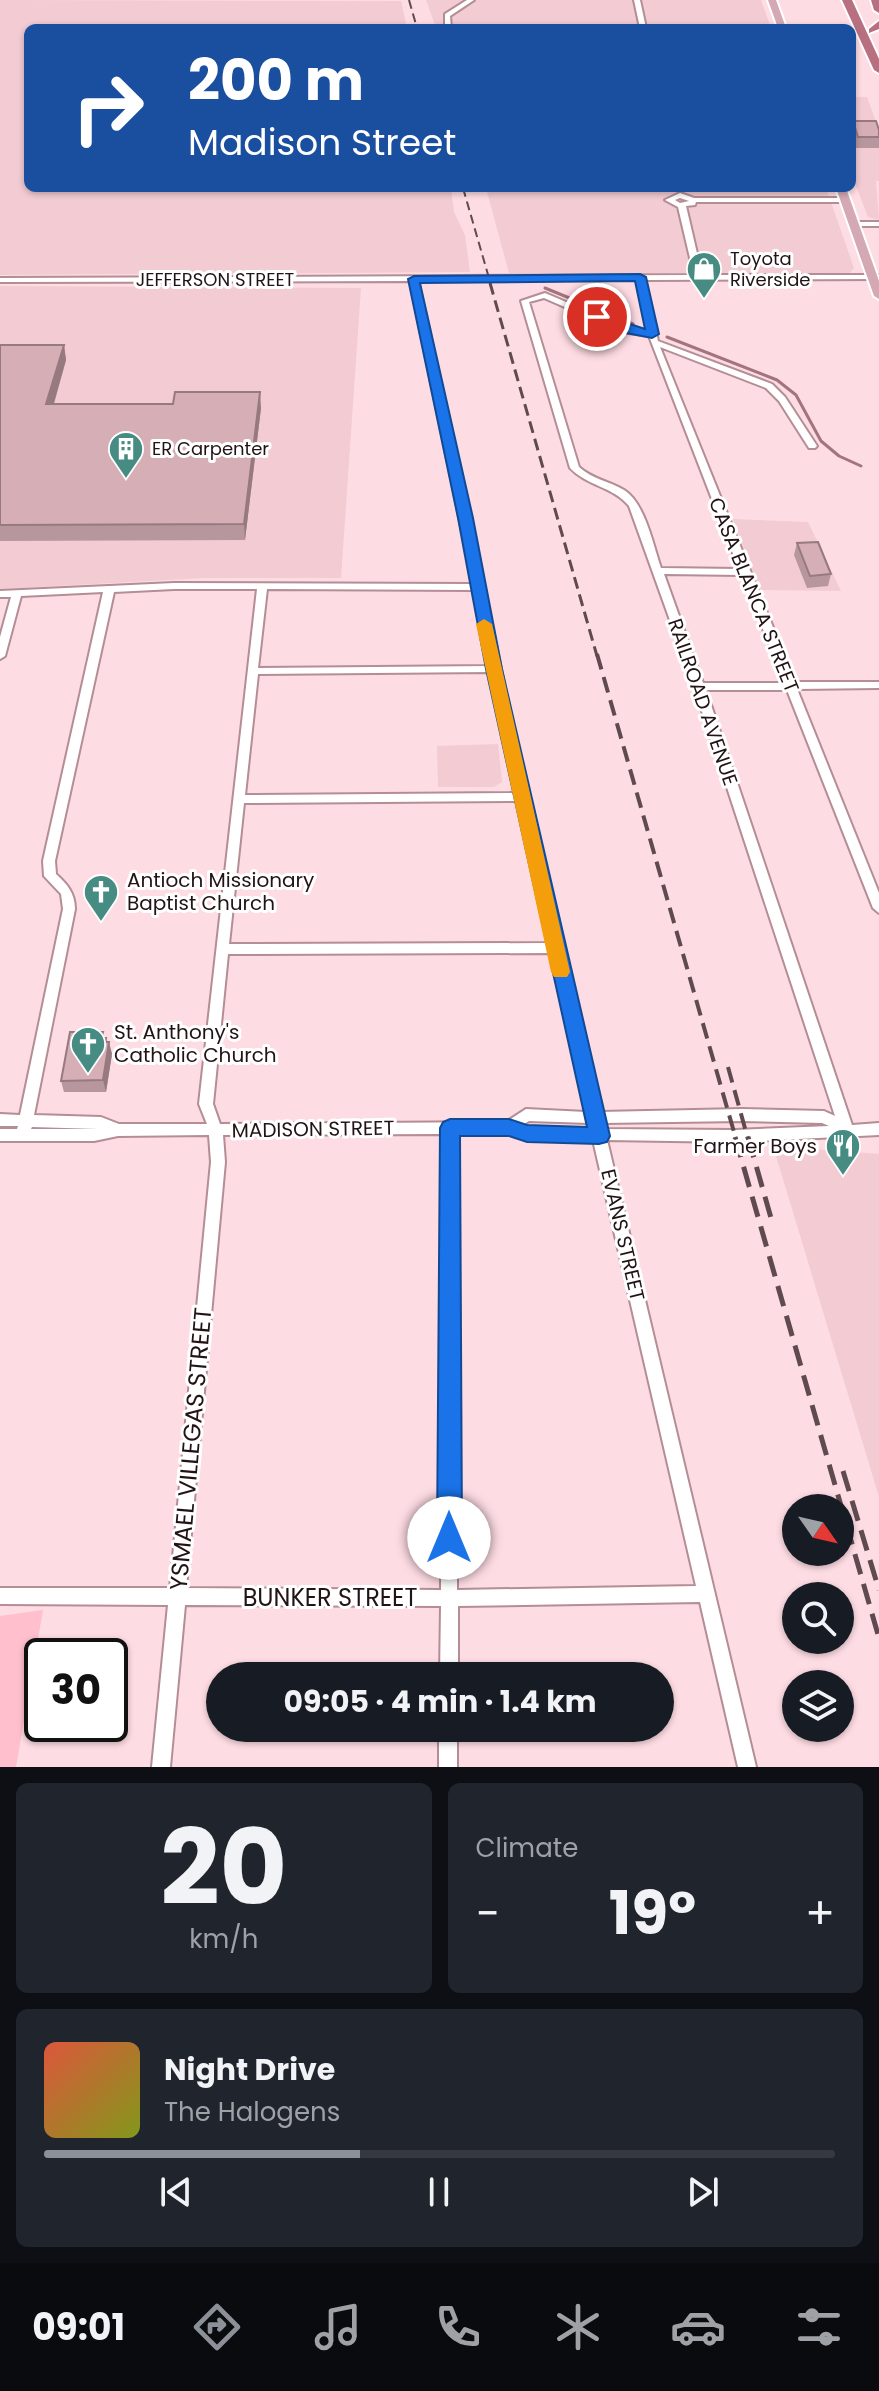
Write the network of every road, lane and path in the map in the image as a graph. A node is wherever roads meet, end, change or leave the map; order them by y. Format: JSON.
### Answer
{"nodes":[{"id":1,"x":471,"y":0,"type":"edge"},
{"id":2,"x":637,"y":0,"type":"edge"},
{"id":3,"x":772,"y":0,"type":"edge"},
{"id":4,"x":837,"y":0,"type":"edge"},
{"id":5,"x":847,"y":0,"type":"edge"},
{"id":6,"x":858,"y":0,"type":"edge"},
{"id":7,"x":876,"y":0,"type":"edge"},
{"id":8,"x":879,"y":10,"type":"edge"},
{"id":9,"x":448,"y":24,"type":"edge"},
{"id":10,"x":642,"y":24,"type":"edge"},
{"id":11,"x":781,"y":24,"type":"edge"},
{"id":12,"x":850,"y":24,"type":"edge"},
{"id":13,"x":876,"y":28,"type":"edge"},
{"id":14,"x":856,"y":37,"type":"edge"},
{"id":15,"x":867,"y":42,"type":"junction"},
{"id":16,"x":879,"y":44,"type":"edge"},
{"id":17,"x":879,"y":70,"type":"edge"},
{"id":18,"x":679,"y":192,"type":"edge"},
{"id":19,"x":842,"y":192,"type":"edge"},
{"id":20,"x":693,"y":200,"type":"junction"},
{"id":21,"x":845,"y":200,"type":"junction"},
{"id":22,"x":682,"y":206,"type":"junction"},
{"id":23,"x":853,"y":224,"type":"junction"},
{"id":24,"x":879,"y":224,"type":"edge"},
{"id":25,"x":640,"y":277,"type":"junction"},
{"id":26,"x":698,"y":277,"type":"junction"},
{"id":27,"x":875,"y":277,"type":"edge"},
{"id":28,"x":414,"y":279,"type":"junction"},
{"id":29,"x":0,"y":280,"type":"edge"},
{"id":30,"x":879,"y":296,"type":"edge"},
{"id":31,"x":653,"y":338,"type":"junction"},
{"id":32,"x":812,"y":446,"type":"dead end"},
{"id":33,"x":658,"y":571,"type":"junction"},
{"id":34,"x":745,"y":572,"type":"junction"},
{"id":35,"x":262,"y":586,"type":"junction"},
{"id":36,"x":476,"y":587,"type":"junction"},
{"id":37,"x":109,"y":590,"type":"junction"},
{"id":38,"x":0,"y":594,"type":"edge"},
{"id":39,"x":17,"y":594,"type":"junction"},
{"id":40,"x":0,"y":656,"type":"edge"},
{"id":41,"x":494,"y":669,"type":"junction"},
{"id":42,"x":254,"y":671,"type":"junction"},
{"id":43,"x":879,"y":685,"type":"edge"},
{"id":44,"x":790,"y":686,"type":"junction"},
{"id":45,"x":699,"y":687,"type":"junction"},
{"id":46,"x":524,"y":797,"type":"junction"},
{"id":47,"x":241,"y":799,"type":"junction"},
{"id":48,"x":879,"y":908,"type":"edge"},
{"id":49,"x":555,"y":948,"type":"junction"},
{"id":50,"x":224,"y":949,"type":"junction"},
{"id":51,"x":595,"y":1118,"type":"junction"},
{"id":52,"x":0,"y":1120,"type":"edge"},
{"id":53,"x":25,"y":1128,"type":"junction"},
{"id":54,"x":450,"y":1128,"type":"junction"},
{"id":55,"x":509,"y":1128,"type":"junction"},
{"id":56,"x":846,"y":1128,"type":"junction"},
{"id":57,"x":879,"y":1129,"type":"edge"},
{"id":58,"x":216,"y":1131,"type":"junction"},
{"id":59,"x":0,"y":1135,"type":"edge"},
{"id":60,"x":599,"y":1136,"type":"junction"},
{"id":61,"x":707,"y":1594,"type":"junction"},
{"id":62,"x":0,"y":1596,"type":"edge"},
{"id":63,"x":177,"y":1598,"type":"junction"},
{"id":64,"x":449,"y":1598,"type":"junction"},
{"id":65,"x":449,"y":1662,"type":"edge"},
{"id":66,"x":448,"y":1742,"type":"edge"},
{"id":67,"x":161,"y":1767,"type":"edge"},
{"id":68,"x":448,"y":1767,"type":"edge"},
{"id":69,"x":747,"y":1767,"type":"edge"}],
"edges":[{"from":1,"to":9,"type":"street"},
{"from":2,"to":10,"type":"street"},
{"from":3,"to":11,"type":"main road"},
{"from":4,"to":12,"type":"highway"},
{"from":5,"to":15,"type":"highway"},
{"from":6,"to":13,"type":"highway"},
{"from":7,"to":8,"type":"highway"},
{"from":13,"to":16,"type":"highway"},
{"from":14,"to":15,"type":"highway"},
{"from":15,"to":17,"type":"highway"},
{"from":18,"to":20,"type":"street"},
{"from":18,"to":22,"type":"street"},
{"from":19,"to":21,"type":"main road"},
{"from":20,"to":21,"type":"street"},
{"from":20,"to":22,"type":"street"},
{"from":21,"to":23,"type":"main road"},
{"from":22,"to":26,"type":"street"},
{"from":23,"to":24,"type":"street"},
{"from":23,"to":27,"type":"main road"},
{"from":25,"to":26,"type":"street","name":"JEFFERSON STREET"},
{"from":25,"to":28,"type":"street","name":"JEFFERSON STREET"},
{"from":25,"to":31,"type":"street","name":"CASA BLANCA STREET"},
{"from":26,"to":27,"type":"street","name":"JEFFERSON STREET"},
{"from":27,"to":30,"type":"main road"},
{"from":28,"to":29,"type":"street","name":"JEFFERSON STREET"},
{"from":28,"to":36,"type":"street","name":"EVANS STREET"},
{"from":31,"to":32,"type":"street"},
{"from":31,"to":33,"type":"street","name":"RAILROAD AVENUE"},
{"from":31,"to":34,"type":"street","name":"CASA BLANCA STREET"},
{"from":33,"to":34,"type":"street"},
{"from":33,"to":45,"type":"street","name":"RAILROAD AVENUE"},
{"from":34,"to":44,"type":"street","name":"CASA BLANCA STREET"},
{"from":35,"to":36,"type":"street"},
{"from":35,"to":37,"type":"street"},
{"from":35,"to":42,"type":"street","name":"YSMAEL VILLEGAS STREET"},
{"from":36,"to":41,"type":"street","name":"EVANS STREET"},
{"from":37,"to":39,"type":"street"},
{"from":37,"to":53,"type":"street"},
{"from":38,"to":39,"type":"street"},
{"from":39,"to":40,"type":"street"},
{"from":41,"to":42,"type":"street"},
{"from":41,"to":46,"type":"street","name":"EVANS STREET"},
{"from":42,"to":47,"type":"street","name":"YSMAEL VILLEGAS STREET"},
{"from":43,"to":44,"type":"street"},
{"from":44,"to":45,"type":"street"},
{"from":44,"to":48,"type":"street","name":"CASA BLANCA STREET"},
{"from":45,"to":56,"type":"street","name":"RAILROAD AVENUE"},
{"from":46,"to":47,"type":"street"},
{"from":46,"to":49,"type":"street","name":"EVANS STREET"},
{"from":47,"to":50,"type":"street","name":"YSMAEL VILLEGAS STREET"},
{"from":49,"to":50,"type":"street"},
{"from":49,"to":51,"type":"street","name":"EVANS STREET"},
{"from":50,"to":58,"type":"street","name":"YSMAEL VILLEGAS STREET"},
{"from":51,"to":55,"type":"street","name":"MADISON STREET"},
{"from":51,"to":56,"type":"street","name":"MADISON STREET"},
{"from":51,"to":60,"type":"street","name":"EVANS STREET"},
{"from":52,"to":53,"type":"street","name":"MADISON STREET"},
{"from":53,"to":58,"type":"street","name":"MADISON STREET"},
{"from":53,"to":59,"type":"street","name":"MADISON STREET"},
{"from":54,"to":55,"type":"street","name":"MADISON STREET"},
{"from":54,"to":58,"type":"street","name":"MADISON STREET"},
{"from":54,"to":64,"type":"street"},
{"from":55,"to":60,"type":"street","name":"MADISON STREET"},
{"from":56,"to":57,"type":"street","name":"MADISON STREET"},
{"from":56,"to":60,"type":"street","name":"MADISON STREET"},
{"from":58,"to":63,"type":"street","name":"YSMAEL VILLEGAS STREET"},
{"from":60,"to":61,"type":"street","name":"EVANS STREET"},
{"from":61,"to":64,"type":"street","name":"BUNKER STREET"},
{"from":61,"to":69,"type":"street","name":"EVANS STREET"},
{"from":62,"to":63,"type":"street","name":"BUNKER STREET"},
{"from":63,"to":64,"type":"street","name":"BUNKER STREET"},
{"from":63,"to":67,"type":"street","name":"YSMAEL VILLEGAS STREET"},
{"from":64,"to":65,"type":"street"},
{"from":66,"to":68,"type":"street"}]}
